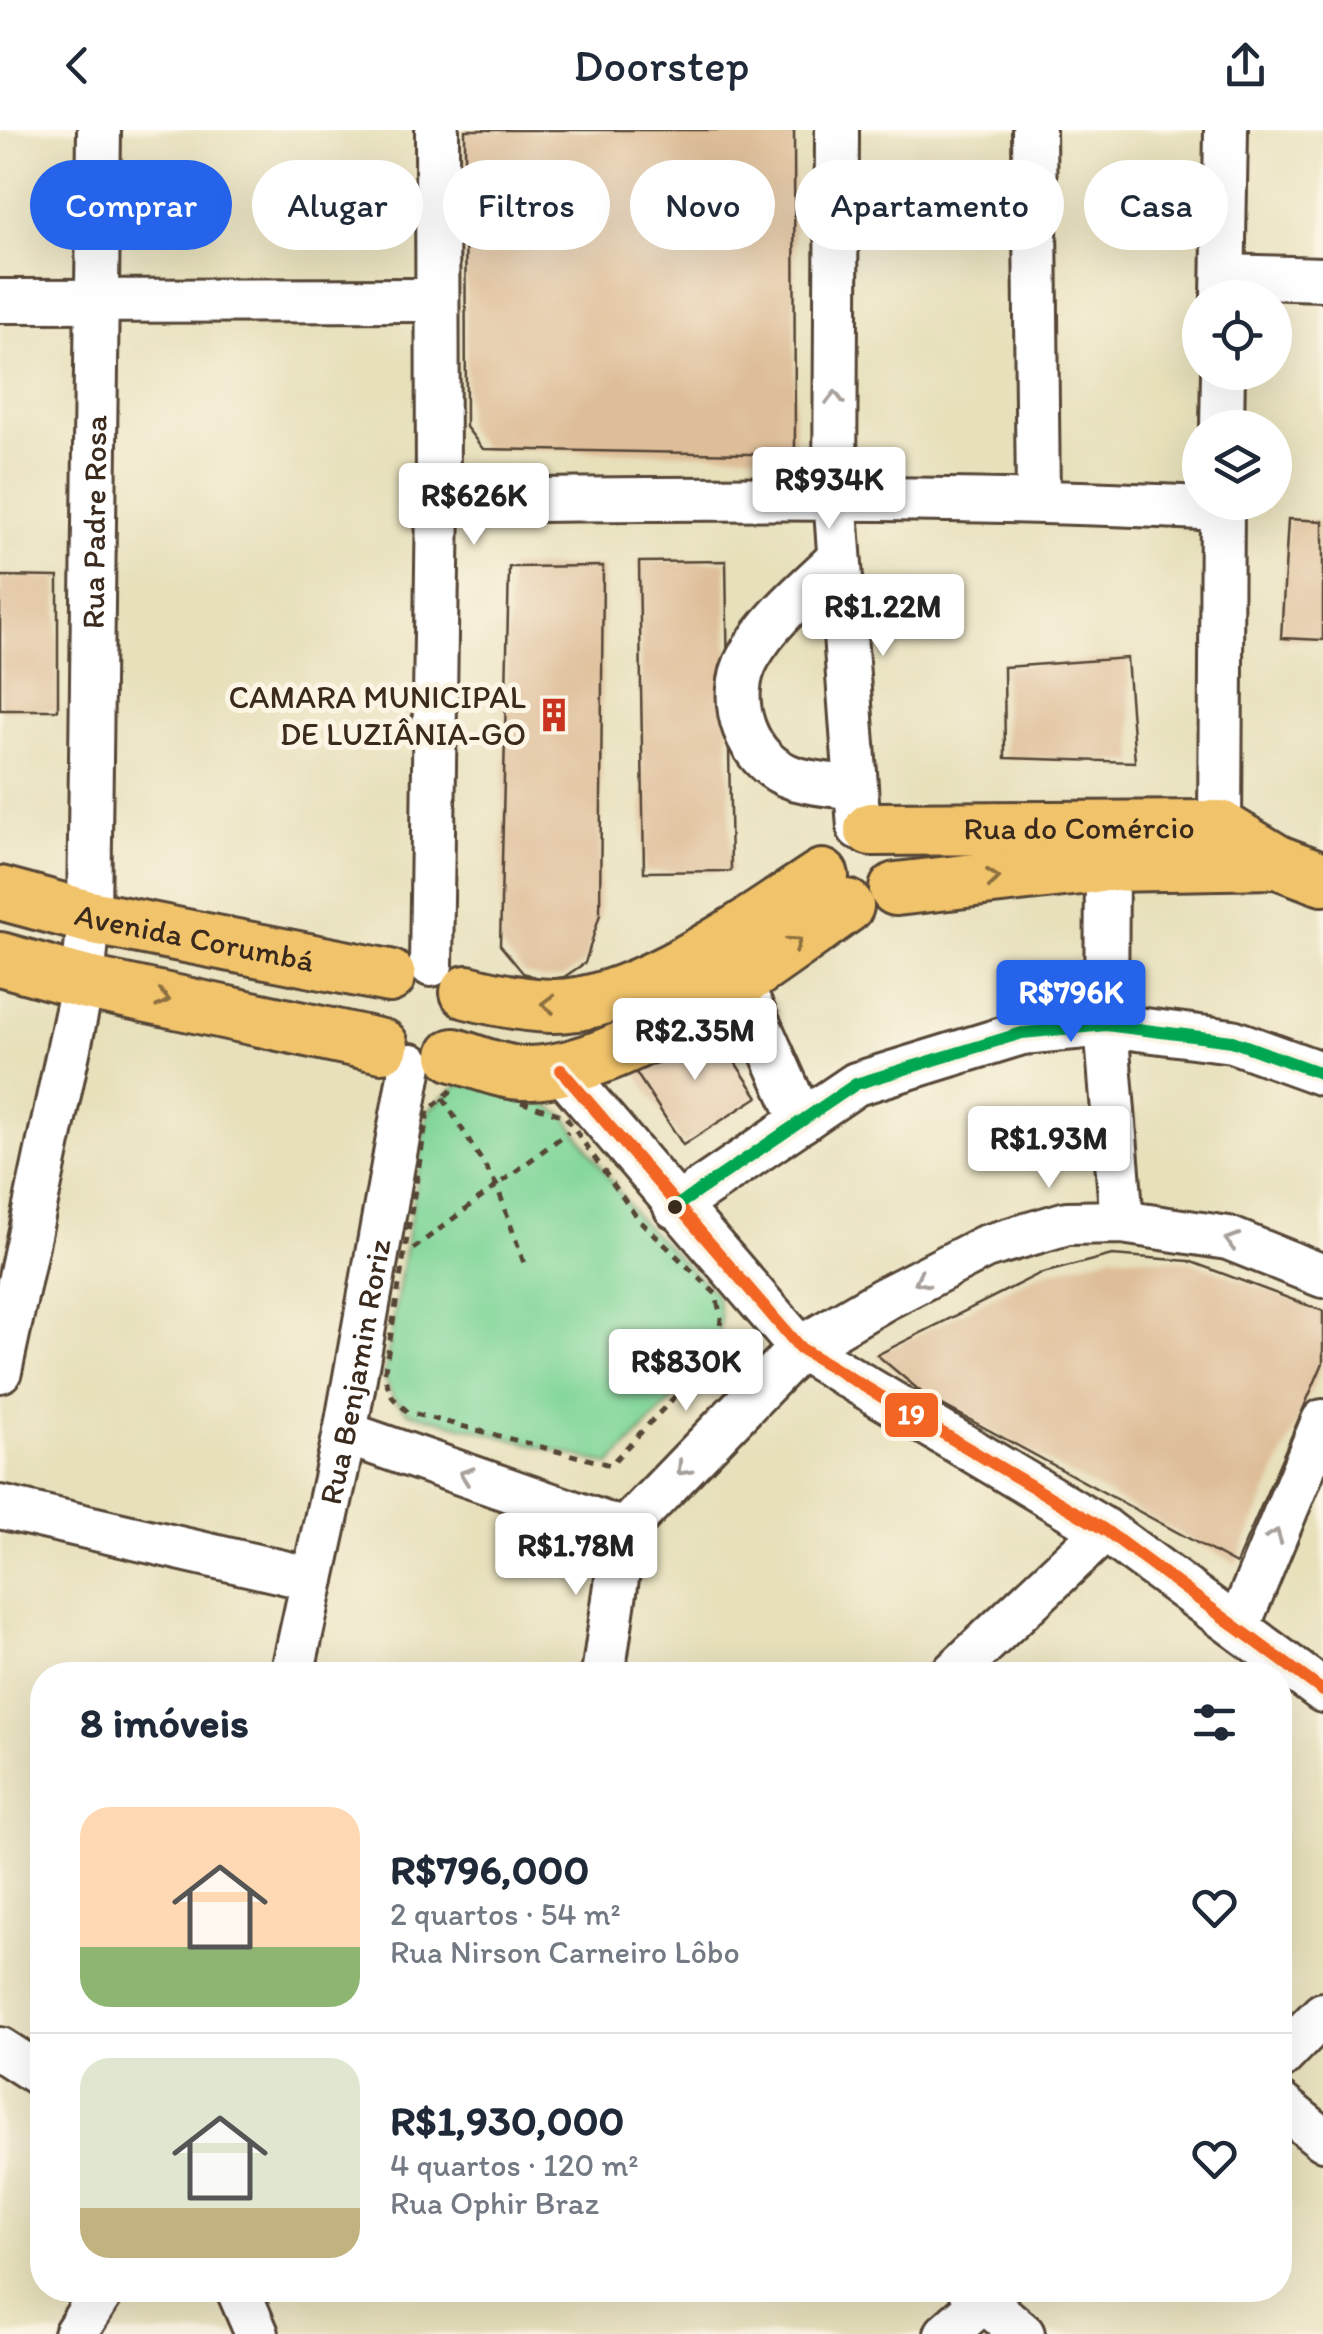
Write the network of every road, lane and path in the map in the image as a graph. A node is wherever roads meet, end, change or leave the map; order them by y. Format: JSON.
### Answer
{"nodes":[{"id":1,"x":99,"y":130,"type":"edge"},
{"id":2,"x":437,"y":130,"type":"edge"},
{"id":3,"x":837,"y":130,"type":"edge"},
{"id":4,"x":1034,"y":130,"type":"edge"},
{"id":5,"x":1226,"y":130,"type":"edge"},
{"id":6,"x":1323,"y":279,"type":"edge"},
{"id":7,"x":1223,"y":280,"type":"edge"},
{"id":8,"x":1292,"y":281,"type":"edge"},
{"id":9,"x":435,"y":300,"type":"junction"},
{"id":10,"x":0,"y":301,"type":"edge"},
{"id":11,"x":98,"y":302,"type":"junction"},
{"id":12,"x":835,"y":496,"type":"junction"},
{"id":13,"x":1038,"y":499,"type":"junction"},
{"id":14,"x":438,"y":501,"type":"junction"},
{"id":15,"x":1182,"y":504,"type":"edge"},
{"id":16,"x":1222,"y":520,"type":"edge"},
{"id":17,"x":839,"y":558,"type":"junction"},
{"id":18,"x":862,"y":815,"type":"junction"},
{"id":19,"x":1220,"y":827,"type":"junction"},
{"id":20,"x":1108,"y":865,"type":"junction"},
{"id":21,"x":1301,"y":871,"type":"edge"},
{"id":22,"x":896,"y":889,"type":"junction"},
{"id":23,"x":834,"y":891,"type":"junction"},
{"id":24,"x":0,"y":892,"type":"edge"},
{"id":25,"x":90,"y":917,"type":"junction"},
{"id":26,"x":0,"y":959,"type":"edge"},
{"id":27,"x":429,"y":978,"type":"junction"},
{"id":28,"x":83,"y":982,"type":"junction"},
{"id":29,"x":740,"y":982,"type":"junction"},
{"id":30,"x":1106,"y":1025,"type":"junction"},
{"id":31,"x":422,"y":1066,"type":"junction"},
{"id":32,"x":562,"y":1070,"type":"junction"},
{"id":33,"x":1323,"y":1074,"type":"edge"},
{"id":34,"x":802,"y":1120,"type":"junction"},
{"id":35,"x":574,"y":1127,"type":"junction"},
{"id":36,"x":497,"y":1186,"type":"junction"},
{"id":37,"x":675,"y":1207,"type":"junction"},
{"id":38,"x":1122,"y":1222,"type":"junction"},
{"id":39,"x":404,"y":1256,"type":"junction"},
{"id":40,"x":526,"y":1269,"type":"dead end"},
{"id":41,"x":1323,"y":1276,"type":"edge"},
{"id":42,"x":800,"y":1348,"type":"junction"},
{"id":43,"x":0,"y":1371,"type":"edge"},
{"id":44,"x":1323,"y":1421,"type":"edge"},
{"id":45,"x":345,"y":1433,"type":"junction"},
{"id":46,"x":0,"y":1507,"type":"edge"},
{"id":47,"x":624,"y":1530,"type":"junction"},
{"id":48,"x":1106,"y":1530,"type":"junction"},
{"id":49,"x":312,"y":1579,"type":"junction"},
{"id":50,"x":1238,"y":1626,"type":"junction"},
{"id":51,"x":295,"y":1662,"type":"edge"},
{"id":52,"x":605,"y":1662,"type":"edge"},
{"id":53,"x":964,"y":1662,"type":"edge"},
{"id":54,"x":1284,"y":1662,"type":"edge"},
{"id":55,"x":1292,"y":1668,"type":"edge"},
{"id":56,"x":1323,"y":1692,"type":"edge"},
{"id":57,"x":1323,"y":2014,"type":"edge"},
{"id":58,"x":1292,"y":2046,"type":"edge"},
{"id":59,"x":0,"y":2049,"type":"edge"},
{"id":60,"x":30,"y":2068,"type":"edge"},
{"id":61,"x":1292,"y":2114,"type":"edge"},
{"id":62,"x":1323,"y":2139,"type":"edge"},
{"id":63,"x":95,"y":2302,"type":"edge"},
{"id":64,"x":243,"y":2302,"type":"edge"},
{"id":65,"x":976,"y":2302,"type":"edge"},
{"id":66,"x":993,"y":2302,"type":"edge"},
{"id":67,"x":75,"y":2334,"type":"edge"},
{"id":68,"x":257,"y":2334,"type":"edge"},
{"id":69,"x":946,"y":2334,"type":"edge"},
{"id":70,"x":1023,"y":2334,"type":"edge"}],
"edges":[{"from":1,"to":11,"type":"street","name":"Rua Padre Rosa"},
{"from":2,"to":9,"type":"street"},
{"from":12,"to":3,"type":"street","one_way":true},
{"from":4,"to":13,"type":"street"},
{"from":5,"to":7,"type":"street"},
{"from":6,"to":8,"type":"street"},
{"from":9,"to":11,"type":"street"},
{"from":9,"to":14,"type":"street"},
{"from":10,"to":11,"type":"street"},
{"from":11,"to":25,"type":"street","name":"Rua Padre Rosa"},
{"from":12,"to":13,"type":"street"},
{"from":12,"to":14,"type":"street"},
{"from":12,"to":17,"type":"street"},
{"from":13,"to":15,"type":"street"},
{"from":14,"to":27,"type":"street"},
{"from":16,"to":19,"type":"street"},
{"from":17,"to":18,"type":"street"},
{"from":17,"to":18,"type":"street"},
{"from":18,"to":19,"type":"main road","name":"Rua do Comércio"},
{"from":18,"to":22,"type":"main road"},
{"from":18,"to":23,"type":"main road"},
{"from":19,"to":21,"type":"main road","name":"Rua do Comércio"},
{"from":20,"to":21,"type":"main road","name":"Rua do Comércio"},
{"from":22,"to":20,"type":"main road","name":"Rua do Comércio","one_way":true},
{"from":20,"to":30,"type":"street"},
{"from":22,"to":23,"type":"main road"},
{"from":23,"to":27,"type":"main road","name":"Avenida Corumbá","one_way":true},
{"from":29,"to":23,"type":"main road","name":"Avenida Corumbá","one_way":true},
{"from":24,"to":25,"type":"main road","name":"Avenida Corumbá"},
{"from":25,"to":27,"type":"main road","name":"Avenida Corumbá"},
{"from":25,"to":28,"type":"street","name":"Rua Padre Rosa"},
{"from":26,"to":28,"type":"main road","name":"Avenida Corumbá"},
{"from":27,"to":31,"type":"main road"},
{"from":27,"to":31,"type":"main road"},
{"from":28,"to":31,"type":"main road","name":"Avenida Corumbá","one_way":true},
{"from":28,"to":43,"type":"street"},
{"from":29,"to":32,"type":"main road","name":"Avenida Corumbá"},
{"from":29,"to":34,"type":"street"},
{"from":30,"to":33,"type":"street"},
{"from":30,"to":34,"type":"street"},
{"from":30,"to":38,"type":"street"},
{"from":31,"to":32,"type":"main road","name":"Avenida Corumbá"},
{"from":31,"to":35,"type":"path"},
{"from":31,"to":36,"type":"path"},
{"from":31,"to":39,"type":"path"},
{"from":31,"to":45,"type":"street","name":"Rua Benjamin Roriz"},
{"from":32,"to":37,"type":"street"},
{"from":34,"to":37,"type":"street"},
{"from":35,"to":36,"type":"path"},
{"from":35,"to":39,"type":"path"},
{"from":36,"to":39,"type":"path"},
{"from":36,"to":40,"type":"path"},
{"from":37,"to":42,"type":"street"},
{"from":41,"to":38,"type":"street","one_way":true},
{"from":38,"to":42,"type":"street","one_way":true},
{"from":42,"to":47,"type":"street","one_way":true},
{"from":42,"to":48,"type":"street"},
{"from":50,"to":44,"type":"street","one_way":true},
{"from":47,"to":45,"type":"street","one_way":true},
{"from":45,"to":49,"type":"street","name":"Rua Benjamin Roriz"},
{"from":46,"to":49,"type":"street"},
{"from":47,"to":52,"type":"street"},
{"from":48,"to":50,"type":"street"},
{"from":48,"to":53,"type":"street"},
{"from":49,"to":51,"type":"street","name":"Rua Benjamin Roriz"},
{"from":50,"to":54,"type":"street"},
{"from":55,"to":56,"type":"street"},
{"from":57,"to":58,"type":"street"},
{"from":59,"to":60,"type":"street"},
{"from":61,"to":62,"type":"street"},
{"from":63,"to":67,"type":"street"},
{"from":64,"to":68,"type":"street"},
{"from":65,"to":69,"type":"street"},
{"from":66,"to":70,"type":"street"}]}
